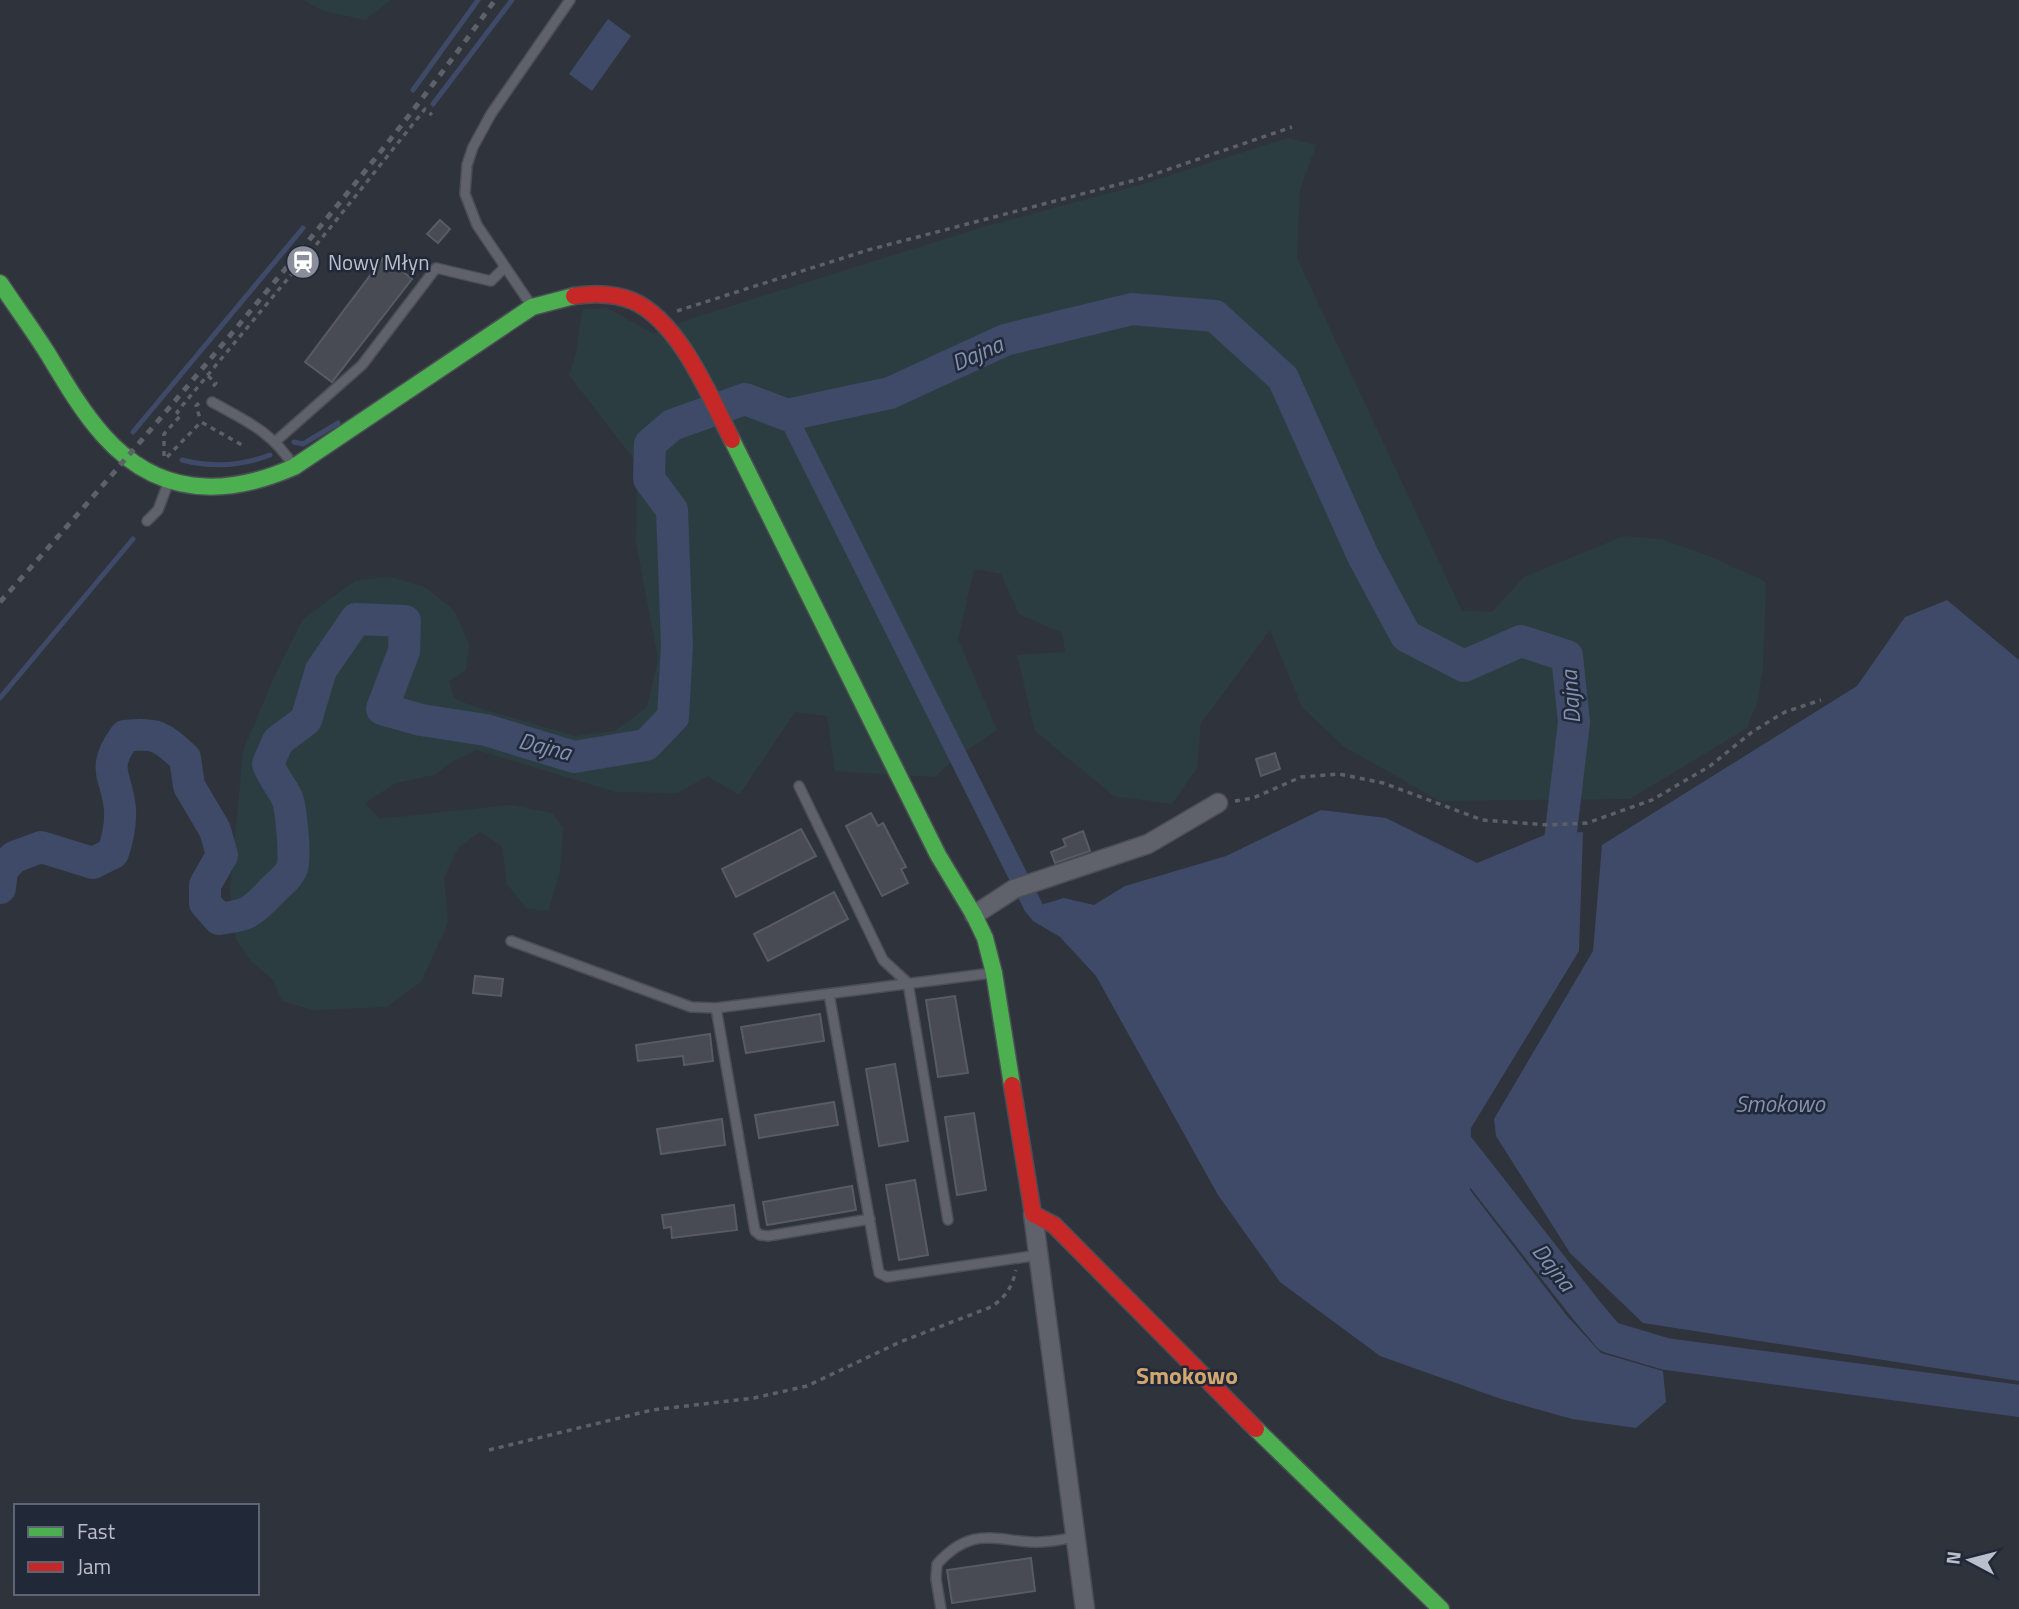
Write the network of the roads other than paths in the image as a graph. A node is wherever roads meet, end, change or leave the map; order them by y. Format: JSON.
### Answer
{"nodes":[{"id":1,"x":570,"y":0,"type":"edge"},
{"id":2,"x":505,"y":267,"type":"junction"},
{"id":3,"x":0,"y":283,"type":"edge"},
{"id":4,"x":532,"y":307,"type":"junction"},
{"id":5,"x":212,"y":402,"type":"dead end"},
{"id":6,"x":276,"y":441,"type":"junction"},
{"id":7,"x":294,"y":467,"type":"junction"},
{"id":8,"x":170,"y":481,"type":"junction"},
{"id":9,"x":147,"y":521,"type":"dead end"},
{"id":10,"x":799,"y":786,"type":"dead end"},
{"id":11,"x":1218,"y":803,"type":"road end"},
{"id":12,"x":974,"y":915,"type":"junction"},
{"id":13,"x":511,"y":941,"type":"dead end"},
{"id":14,"x":994,"y":972,"type":"junction"},
{"id":15,"x":908,"y":983,"type":"junction"},
{"id":16,"x":830,"y":993,"type":"junction"},
{"id":17,"x":716,"y":1009,"type":"junction"},
{"id":18,"x":1033,"y":1214,"type":"junction"},
{"id":19,"x":870,"y":1219,"type":"junction"},
{"id":20,"x":948,"y":1220,"type":"dead end"},
{"id":21,"x":1039,"y":1255,"type":"junction"},
{"id":22,"x":1076,"y":1537,"type":"junction"},
{"id":23,"x":941,"y":1609,"type":"edge"},
{"id":24,"x":1085,"y":1609,"type":"edge"},
{"id":25,"x":1441,"y":1609,"type":"edge"}],
"edges":[{"from":1,"to":2,"type":"lane"},
{"from":2,"to":4,"type":"lane"},
{"from":2,"to":6,"type":"lane"},
{"from":3,"to":8,"type":"street"},
{"from":4,"to":7,"type":"street"},
{"from":4,"to":12,"type":"street"},
{"from":5,"to":6,"type":"lane"},
{"from":6,"to":7,"type":"lane"},
{"from":7,"to":8,"type":"street"},
{"from":8,"to":9,"type":"lane"},
{"from":10,"to":15,"type":"lane"},
{"from":11,"to":12,"type":"street"},
{"from":12,"to":14,"type":"street"},
{"from":13,"to":17,"type":"lane"},
{"from":14,"to":15,"type":"lane"},
{"from":14,"to":18,"type":"street"},
{"from":15,"to":16,"type":"lane"},
{"from":15,"to":20,"type":"lane"},
{"from":16,"to":17,"type":"lane"},
{"from":16,"to":19,"type":"lane"},
{"from":17,"to":19,"type":"lane"},
{"from":18,"to":21,"type":"street"},
{"from":18,"to":25,"type":"street"},
{"from":19,"to":21,"type":"lane"},
{"from":21,"to":22,"type":"street"},
{"from":22,"to":23,"type":"lane"},
{"from":22,"to":24,"type":"street"}]}
